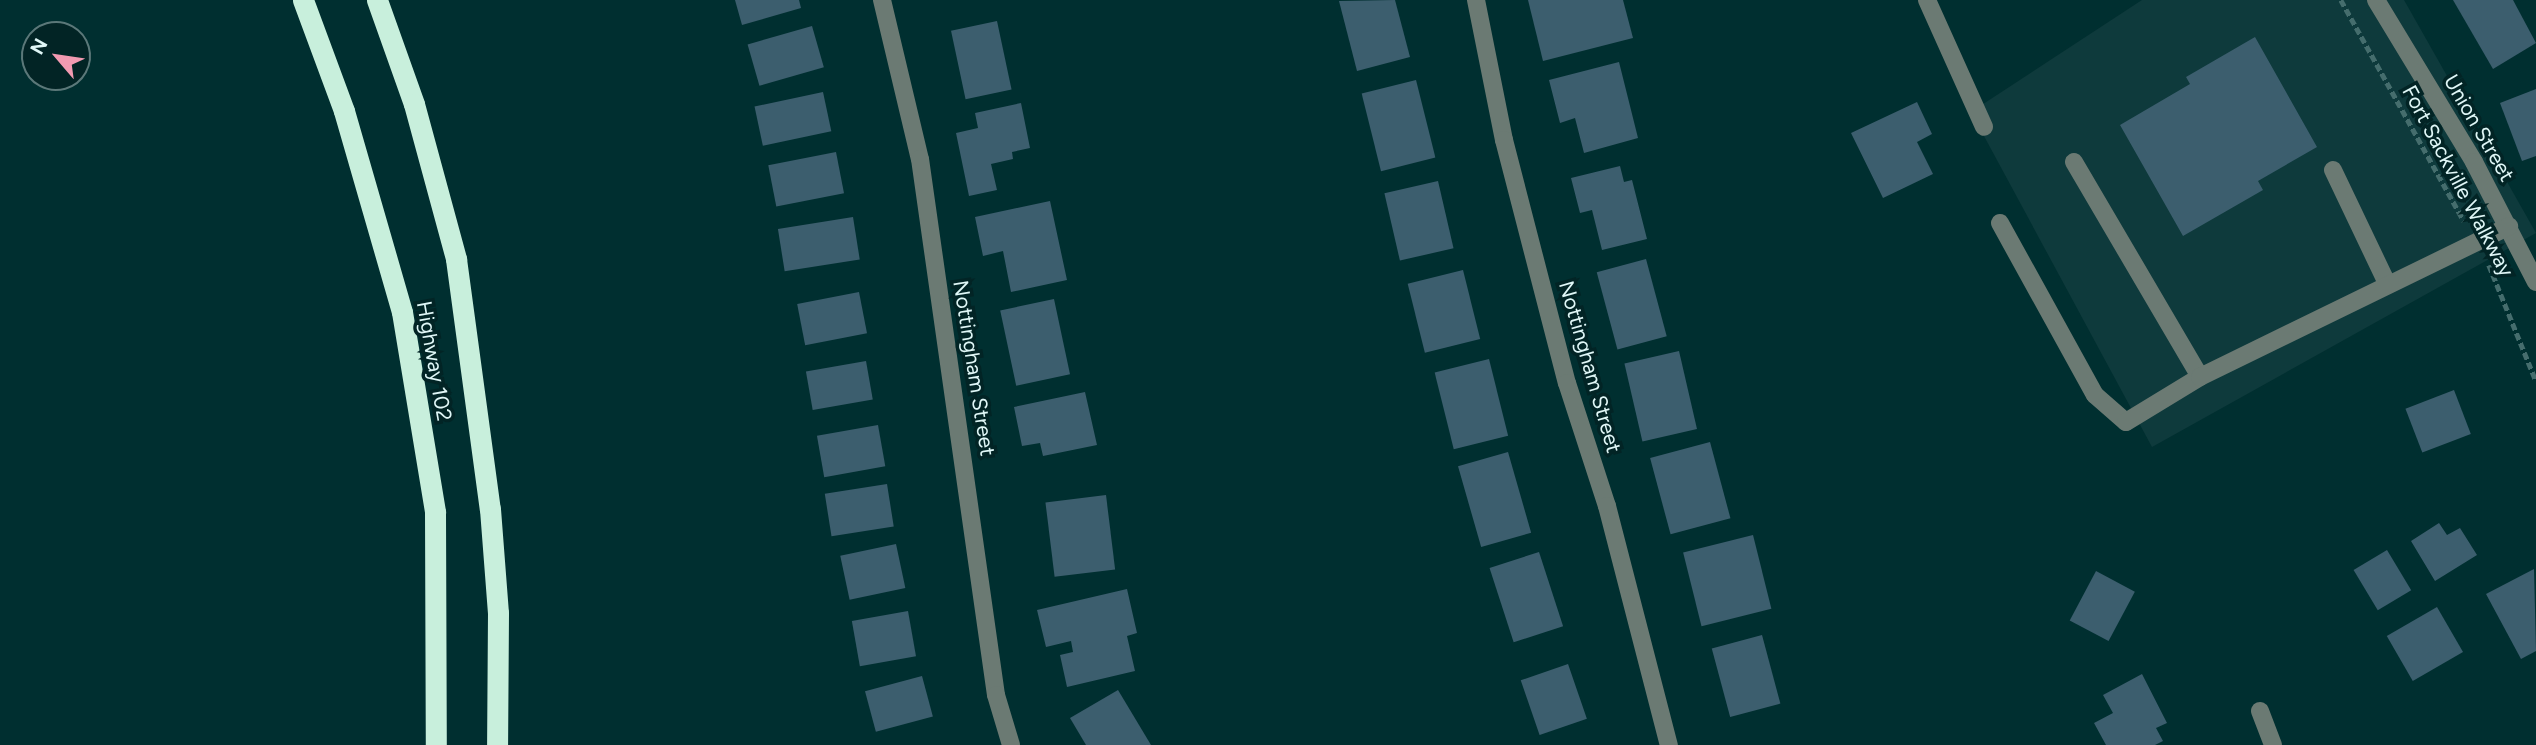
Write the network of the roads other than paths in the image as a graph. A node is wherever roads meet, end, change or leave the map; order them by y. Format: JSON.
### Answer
{"nodes":[{"id":1,"x":303,"y":0,"type":"edge"},
{"id":2,"x":377,"y":0,"type":"edge"},
{"id":3,"x":881,"y":0,"type":"edge"},
{"id":4,"x":1476,"y":0,"type":"edge"},
{"id":5,"x":1927,"y":0,"type":"edge"},
{"id":6,"x":2376,"y":0,"type":"edge"},
{"id":7,"x":1984,"y":127,"type":"dead end"},
{"id":8,"x":2074,"y":162,"type":"dead end"},
{"id":9,"x":2333,"y":170,"type":"dead end"},
{"id":10,"x":2000,"y":223,"type":"dead end"},
{"id":11,"x":2509,"y":226,"type":"junction"},
{"id":12,"x":2536,"y":282,"type":"edge"},
{"id":13,"x":2387,"y":283,"type":"junction"},
{"id":14,"x":2200,"y":377,"type":"junction"},
{"id":15,"x":2260,"y":711,"type":"dead end"},
{"id":16,"x":436,"y":745,"type":"edge"},
{"id":17,"x":497,"y":745,"type":"edge"},
{"id":18,"x":1011,"y":745,"type":"edge"},
{"id":19,"x":1668,"y":745,"type":"edge"},
{"id":20,"x":2273,"y":745,"type":"edge"}],
"edges":[{"from":1,"to":16,"type":"highway","name":"Highway 102"},
{"from":2,"to":17,"type":"highway","name":"Highway 102"},
{"from":3,"to":18,"type":"street","name":"Nottingham Street"},
{"from":4,"to":19,"type":"street","name":"Nottingham Street"},
{"from":5,"to":7,"type":"street"},
{"from":6,"to":11,"type":"street","name":"Union Street"},
{"from":8,"to":14,"type":"street"},
{"from":9,"to":13,"type":"street"},
{"from":10,"to":14,"type":"street"},
{"from":11,"to":12,"type":"street","name":"Union Street"},
{"from":11,"to":13,"type":"street"},
{"from":13,"to":14,"type":"street"},
{"from":15,"to":20,"type":"street"}]}
